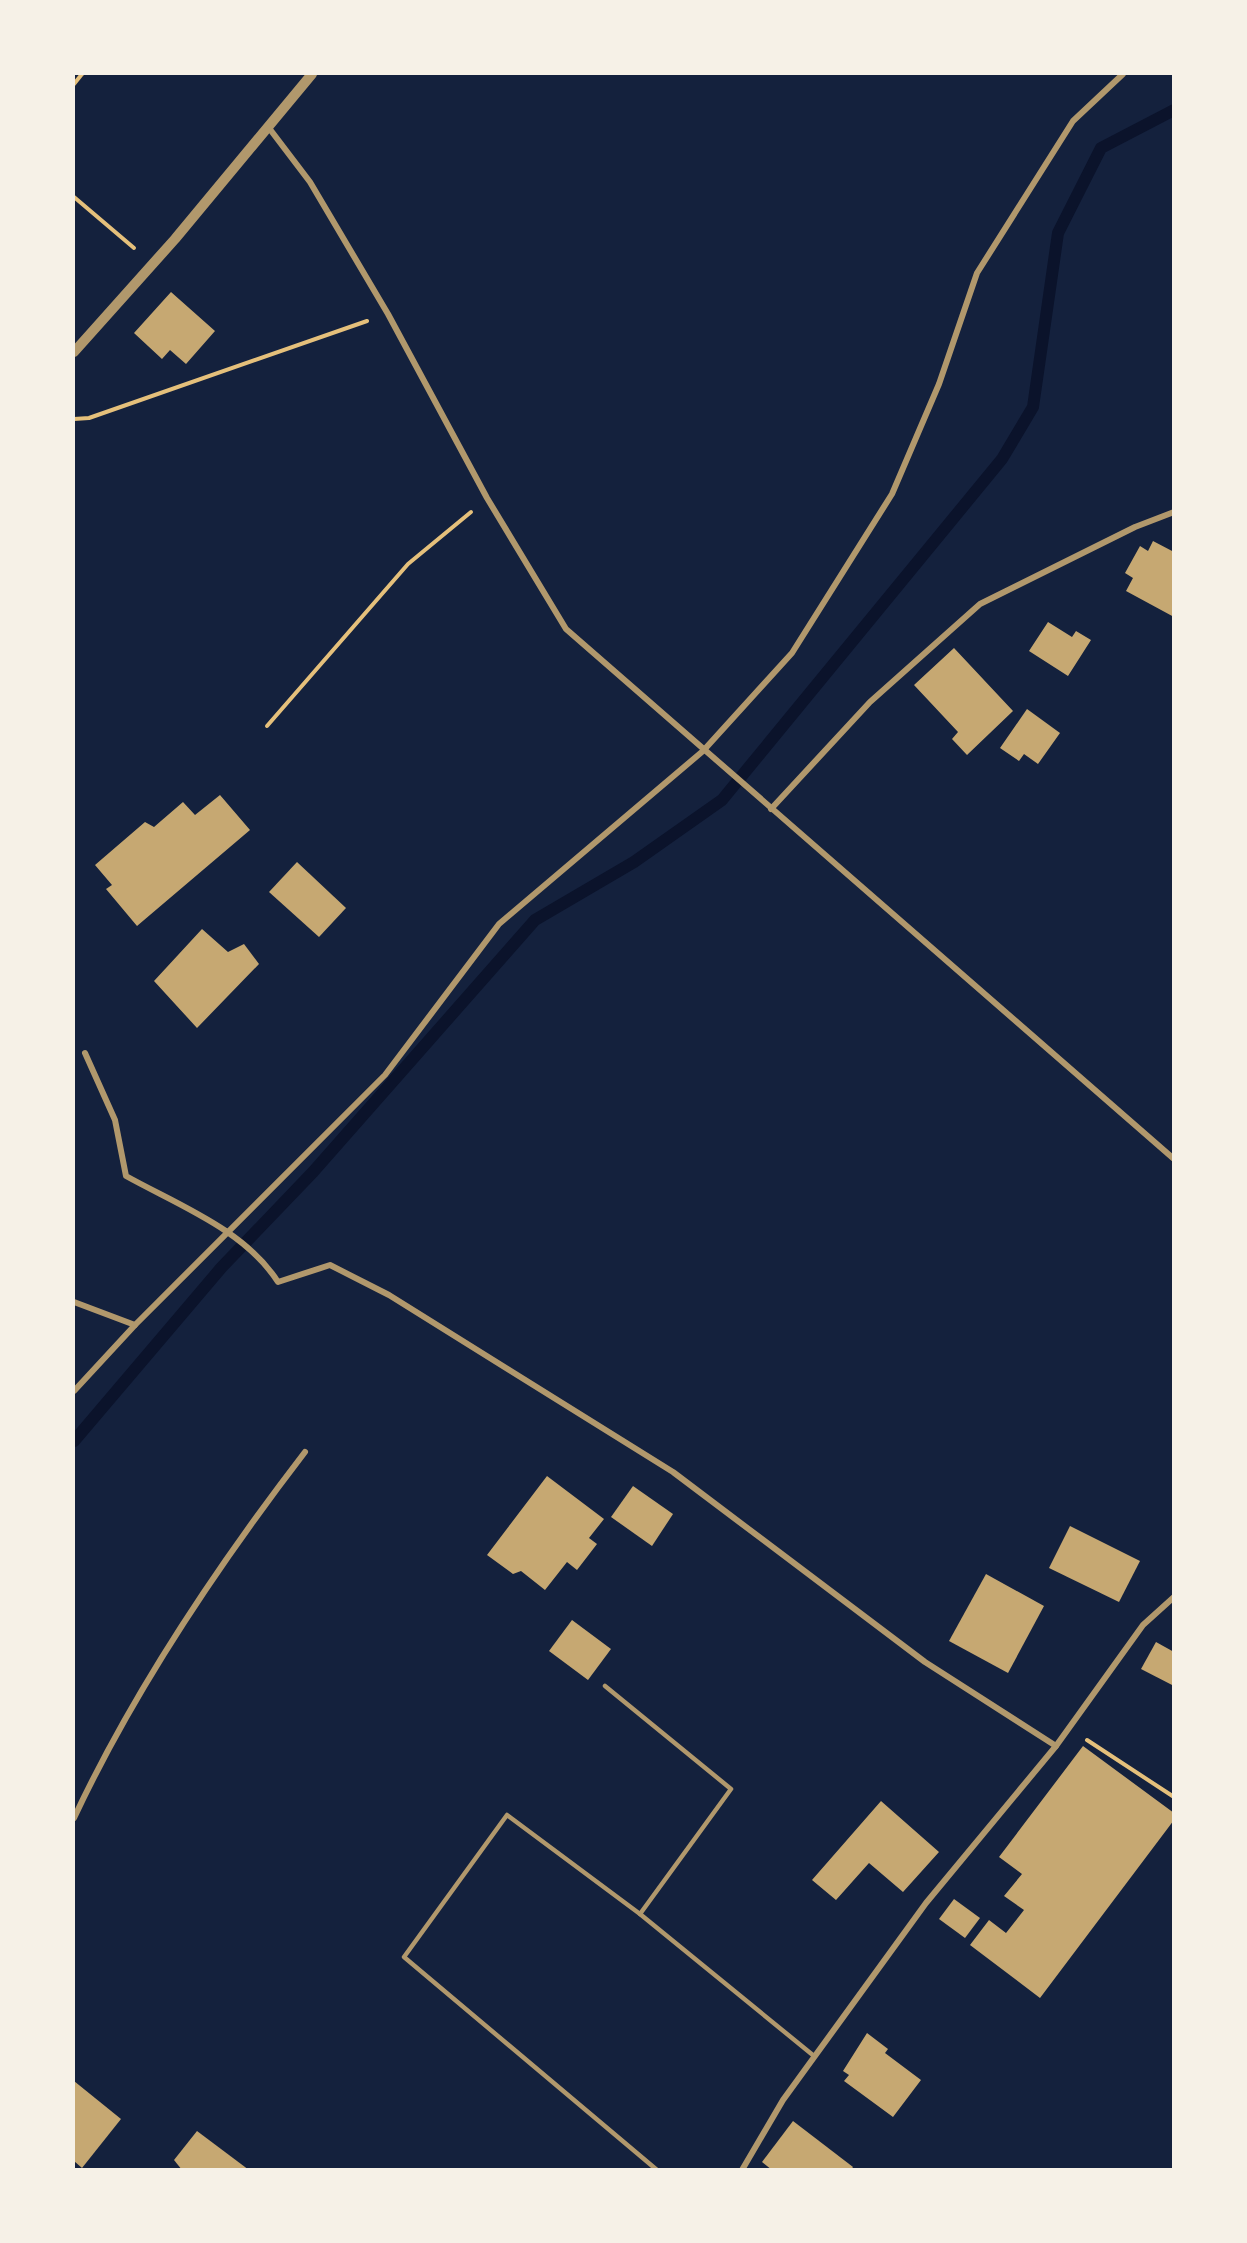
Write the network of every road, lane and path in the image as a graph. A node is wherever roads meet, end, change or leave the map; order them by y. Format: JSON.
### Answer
{"nodes":[{"id":1,"x":82,"y":74,"type":"edge"},
{"id":2,"x":312,"y":74,"type":"edge"},
{"id":3,"x":1123,"y":74,"type":"edge"},
{"id":4,"x":74,"y":84,"type":"edge"},
{"id":5,"x":269,"y":128,"type":"junction"},
{"id":6,"x":74,"y":197,"type":"edge"},
{"id":7,"x":152,"y":264,"type":"junction"},
{"id":8,"x":388,"y":314,"type":"junction"},
{"id":9,"x":74,"y":352,"type":"edge"},
{"id":10,"x":74,"y":419,"type":"edge"},
{"id":11,"x":487,"y":498,"type":"junction"},
{"id":12,"x":1173,"y":512,"type":"edge"},
{"id":13,"x":267,"y":726,"type":"dead end"},
{"id":14,"x":703,"y":751,"type":"junction"},
{"id":15,"x":771,"y":809,"type":"junction"},
{"id":16,"x":85,"y":1053,"type":"dead end"},
{"id":17,"x":1173,"y":1159,"type":"edge"},
{"id":18,"x":228,"y":1232,"type":"junction"},
{"id":19,"x":74,"y":1302,"type":"edge"},
{"id":20,"x":135,"y":1325,"type":"junction"},
{"id":21,"x":74,"y":1391,"type":"edge"},
{"id":22,"x":305,"y":1452,"type":"dead end"},
{"id":23,"x":1173,"y":1597,"type":"edge"},
{"id":24,"x":604,"y":1686,"type":"dead end"},
{"id":25,"x":1069,"y":1728,"type":"junction"},
{"id":26,"x":1056,"y":1746,"type":"junction"},
{"id":27,"x":1173,"y":1797,"type":"edge"},
{"id":28,"x":74,"y":1818,"type":"edge"},
{"id":29,"x":640,"y":1914,"type":"junction"},
{"id":30,"x":814,"y":2056,"type":"junction"},
{"id":31,"x":657,"y":2169,"type":"edge"},
{"id":32,"x":742,"y":2169,"type":"edge"}],
"edges":[{"from":1,"to":4,"type":"path"},
{"from":2,"to":5,"type":"street"},
{"from":3,"to":14,"type":"street"},
{"from":5,"to":7,"type":"street"},
{"from":5,"to":8,"type":"street"},
{"from":6,"to":7,"type":"path"},
{"from":7,"to":9,"type":"street"},
{"from":8,"to":10,"type":"path"},
{"from":8,"to":11,"type":"street"},
{"from":11,"to":13,"type":"path"},
{"from":11,"to":14,"type":"street"},
{"from":12,"to":15,"type":"street"},
{"from":14,"to":15,"type":"street"},
{"from":14,"to":18,"type":"street"},
{"from":15,"to":17,"type":"street"},
{"from":16,"to":18,"type":"street"},
{"from":18,"to":20,"type":"street"},
{"from":18,"to":26,"type":"street"},
{"from":19,"to":20,"type":"street"},
{"from":20,"to":21,"type":"street"},
{"from":22,"to":28,"type":"street"},
{"from":23,"to":25,"type":"street"},
{"from":24,"to":29,"type":"lane"},
{"from":25,"to":26,"type":"street"},
{"from":25,"to":27,"type":"path"},
{"from":26,"to":30,"type":"street"},
{"from":29,"to":30,"type":"lane"},
{"from":29,"to":31,"type":"lane"},
{"from":30,"to":32,"type":"street"}]}
